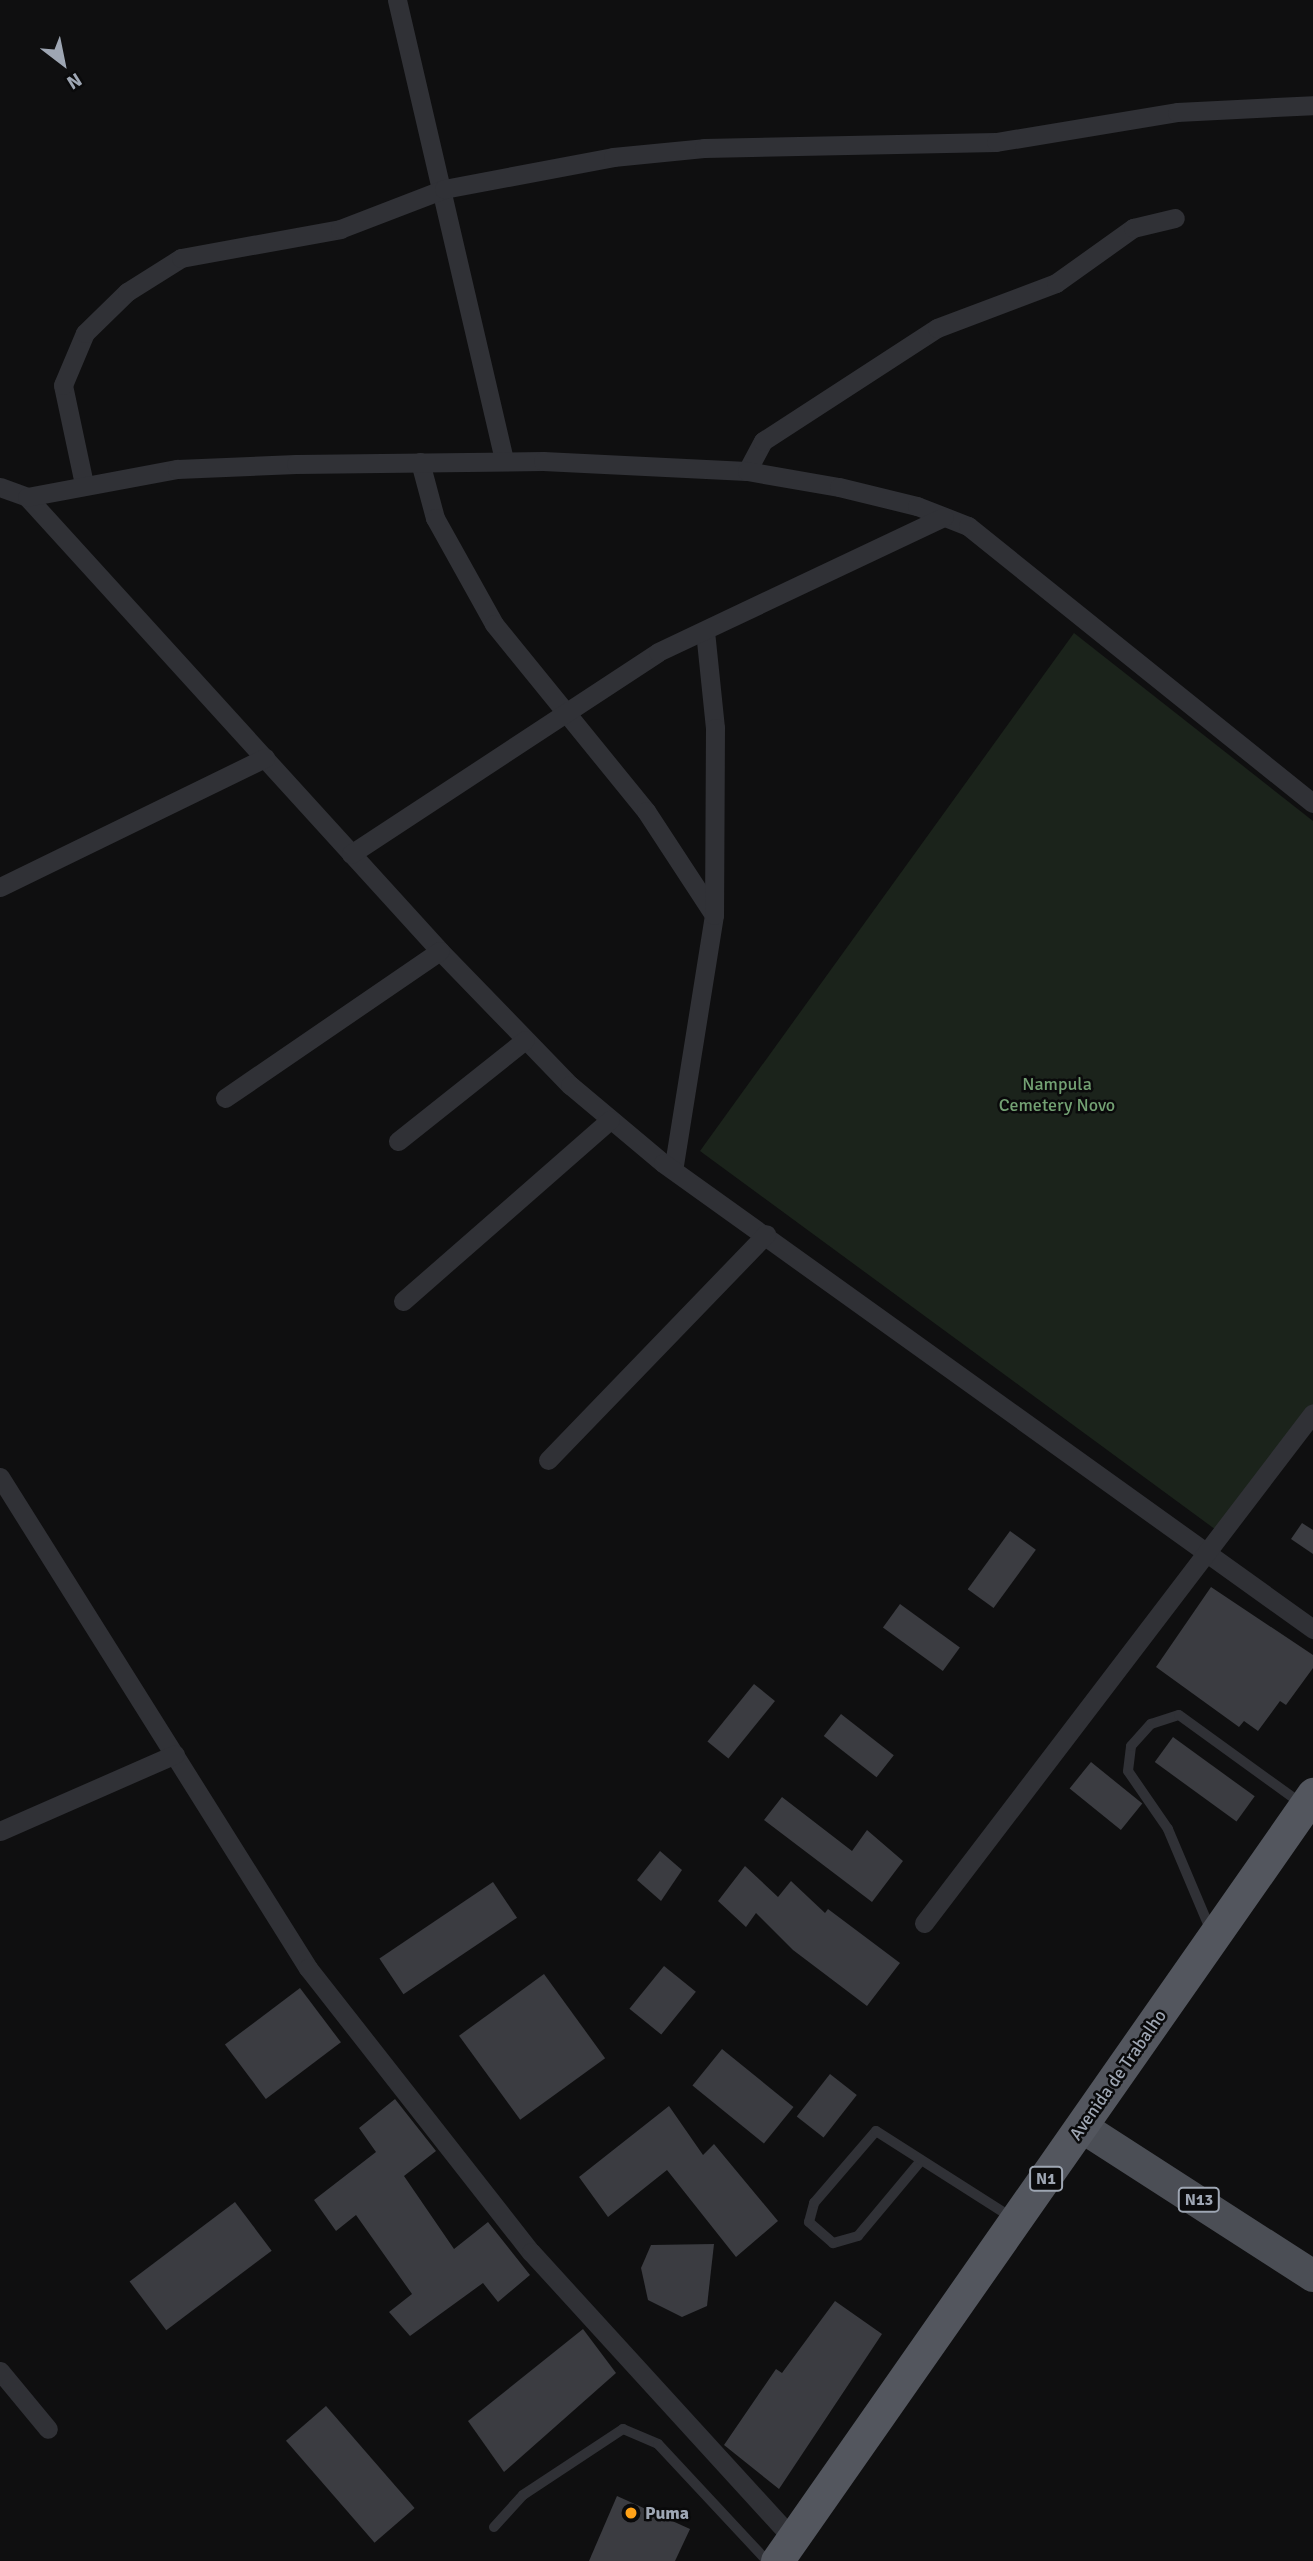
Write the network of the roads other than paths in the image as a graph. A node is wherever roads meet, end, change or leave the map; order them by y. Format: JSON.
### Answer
{"nodes":[{"id":1,"x":397,"y":0,"type":"edge"},
{"id":2,"x":1313,"y":105,"type":"edge"},
{"id":3,"x":444,"y":189,"type":"junction"},
{"id":4,"x":1175,"y":218,"type":"dead end"},
{"id":5,"x":504,"y":461,"type":"junction"},
{"id":6,"x":420,"y":462,"type":"junction"},
{"id":7,"x":747,"y":471,"type":"junction"},
{"id":8,"x":84,"y":484,"type":"junction"},
{"id":9,"x":0,"y":487,"type":"edge"},
{"id":10,"x":27,"y":497,"type":"junction"},
{"id":11,"x":944,"y":517,"type":"junction"},
{"id":12,"x":705,"y":631,"type":"junction"},
{"id":13,"x":569,"y":712,"type":"junction"},
{"id":14,"x":265,"y":758,"type":"junction"},
{"id":15,"x":1313,"y":803,"type":"edge"},
{"id":16,"x":351,"y":853,"type":"junction"},
{"id":17,"x":0,"y":887,"type":"edge"},
{"id":18,"x":714,"y":915,"type":"junction"},
{"id":19,"x":440,"y":951,"type":"junction"},
{"id":20,"x":525,"y":1040,"type":"junction"},
{"id":21,"x":225,"y":1098,"type":"dead end"},
{"id":22,"x":610,"y":1120,"type":"junction"},
{"id":23,"x":398,"y":1141,"type":"dead end"},
{"id":24,"x":673,"y":1170,"type":"junction"},
{"id":25,"x":766,"y":1234,"type":"junction"},
{"id":26,"x":403,"y":1301,"type":"dead end"},
{"id":27,"x":1313,"y":1413,"type":"edge"},
{"id":28,"x":548,"y":1460,"type":"dead end"},
{"id":29,"x":0,"y":1476,"type":"edge"},
{"id":30,"x":1204,"y":1551,"type":"junction"},
{"id":31,"x":1313,"y":1629,"type":"edge"},
{"id":32,"x":175,"y":1754,"type":"junction"},
{"id":33,"x":1309,"y":1800,"type":"edge"},
{"id":34,"x":0,"y":1831,"type":"edge"},
{"id":35,"x":923,"y":1923,"type":"dead end"},
{"id":36,"x":1214,"y":1938,"type":"junction"},
{"id":37,"x":1082,"y":2127,"type":"junction"},
{"id":38,"x":919,"y":2163,"type":"junction"},
{"id":39,"x":1018,"y":2221,"type":"junction"},
{"id":40,"x":1313,"y":2276,"type":"edge"},
{"id":41,"x":0,"y":2371,"type":"edge"},
{"id":42,"x":48,"y":2429,"type":"dead end"},
{"id":43,"x":494,"y":2527,"type":"dead end"},
{"id":44,"x":785,"y":2550,"type":"edge"},
{"id":45,"x":767,"y":2561,"type":"edge"}],
"edges":[{"from":1,"to":3,"type":"street"},
{"from":2,"to":3,"type":"street"},
{"from":3,"to":5,"type":"street"},
{"from":3,"to":8,"type":"street"},
{"from":4,"to":7,"type":"street"},
{"from":5,"to":6,"type":"street"},
{"from":5,"to":7,"type":"street"},
{"from":6,"to":8,"type":"street"},
{"from":6,"to":13,"type":"street"},
{"from":7,"to":11,"type":"street"},
{"from":8,"to":10,"type":"street"},
{"from":9,"to":10,"type":"street"},
{"from":10,"to":14,"type":"street"},
{"from":11,"to":12,"type":"street"},
{"from":11,"to":15,"type":"street"},
{"from":12,"to":13,"type":"street"},
{"from":12,"to":18,"type":"street"},
{"from":13,"to":16,"type":"street"},
{"from":13,"to":18,"type":"street"},
{"from":14,"to":16,"type":"street"},
{"from":14,"to":17,"type":"street"},
{"from":16,"to":19,"type":"street"},
{"from":18,"to":24,"type":"street"},
{"from":19,"to":20,"type":"street"},
{"from":19,"to":21,"type":"street"},
{"from":20,"to":22,"type":"street"},
{"from":20,"to":23,"type":"street"},
{"from":22,"to":24,"type":"street"},
{"from":22,"to":26,"type":"street"},
{"from":24,"to":25,"type":"street"},
{"from":25,"to":28,"type":"street"},
{"from":25,"to":30,"type":"street"},
{"from":27,"to":30,"type":"street"},
{"from":29,"to":32,"type":"street"},
{"from":30,"to":31,"type":"street"},
{"from":30,"to":35,"type":"street"},
{"from":32,"to":34,"type":"street"},
{"from":32,"to":44,"type":"street"},
{"from":33,"to":36,"type":"highway","name":"Avenida de Trabalho","number":"N1"},
{"from":33,"to":36,"type":"lane"},
{"from":36,"to":37,"type":"highway","name":"Avenida de Trabalho","number":"N1"},
{"from":37,"to":39,"type":"highway","name":"Avenida de Trabalho","number":"N1"},
{"from":37,"to":40,"type":"main road","number":"N13"},
{"from":38,"to":38,"type":"lane"},
{"from":38,"to":39,"type":"lane"},
{"from":39,"to":44,"type":"highway","name":"Avenida de Trabalho","number":"N1"},
{"from":41,"to":42,"type":"street"},
{"from":43,"to":45,"type":"lane"}]}
